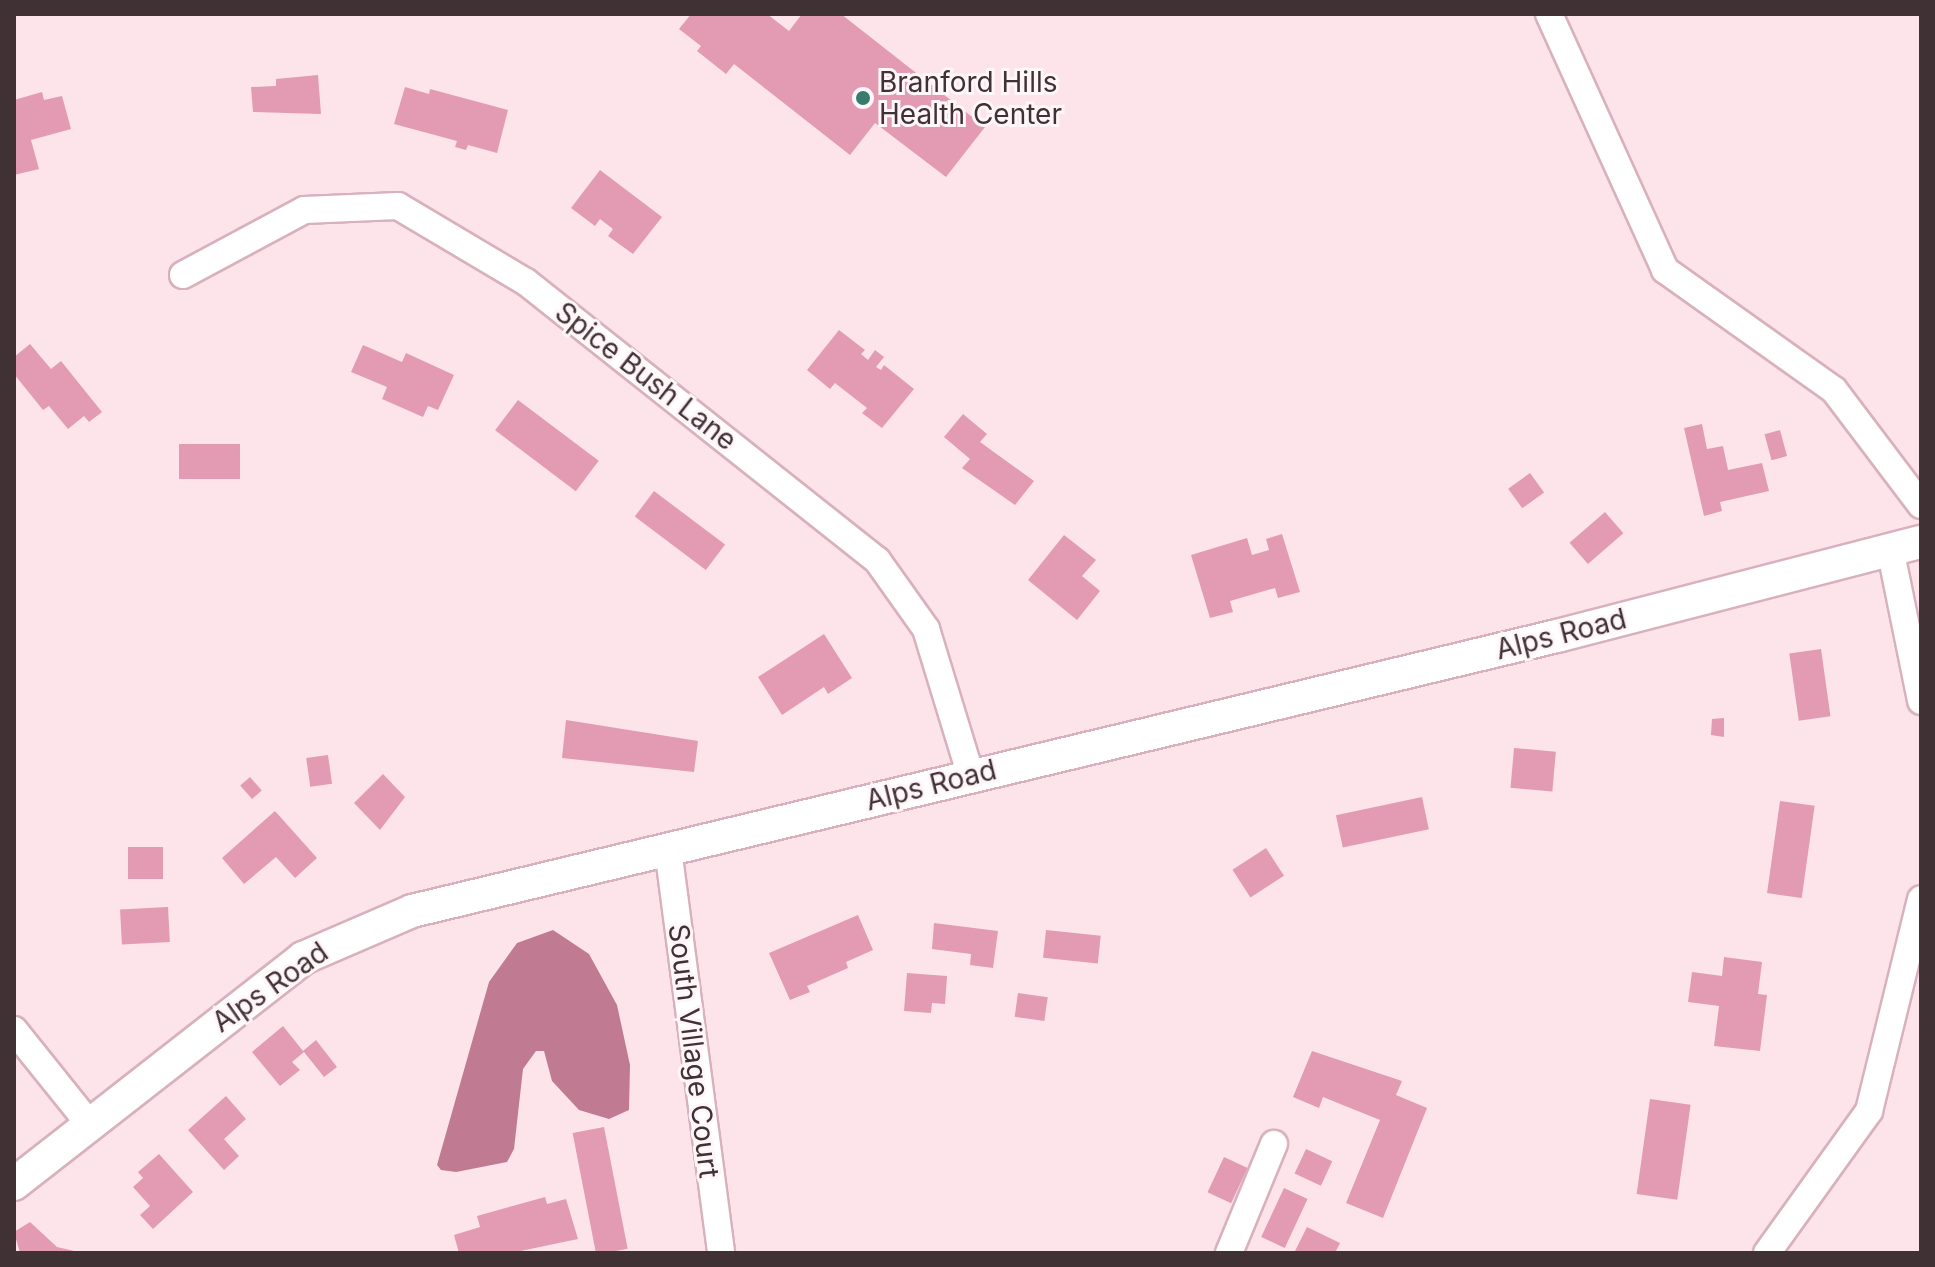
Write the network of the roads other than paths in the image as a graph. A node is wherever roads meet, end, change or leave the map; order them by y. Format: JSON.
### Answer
{"nodes":[{"id":1,"x":1549,"y":14,"type":"edge"},
{"id":2,"x":183,"y":275,"type":"dead end"},
{"id":3,"x":1921,"y":505,"type":"edge"},
{"id":4,"x":1921,"y":542,"type":"edge"},
{"id":5,"x":1891,"y":553,"type":"junction"},
{"id":6,"x":1921,"y":701,"type":"edge"},
{"id":7,"x":971,"y":776,"type":"junction"},
{"id":8,"x":668,"y":849,"type":"junction"},
{"id":9,"x":1921,"y":899,"type":"edge"},
{"id":10,"x":14,"y":1030,"type":"edge"},
{"id":11,"x":91,"y":1126,"type":"junction"},
{"id":12,"x":1274,"y":1144,"type":"dead end"},
{"id":13,"x":14,"y":1184,"type":"edge"},
{"id":14,"x":721,"y":1253,"type":"edge"},
{"id":15,"x":1229,"y":1253,"type":"edge"},
{"id":16,"x":1767,"y":1253,"type":"edge"}],
"edges":[{"from":1,"to":3,"type":"street"},
{"from":2,"to":7,"type":"street","name":"Spice Bush Lane"},
{"from":4,"to":5,"type":"street","name":"Alps Road"},
{"from":5,"to":6,"type":"street"},
{"from":5,"to":7,"type":"street","name":"Alps Road"},
{"from":7,"to":8,"type":"street","name":"Alps Road"},
{"from":8,"to":11,"type":"street","name":"Alps Road"},
{"from":8,"to":14,"type":"street","name":"South Village Court"},
{"from":9,"to":16,"type":"street"},
{"from":10,"to":11,"type":"street"},
{"from":11,"to":13,"type":"street","name":"Alps Road"},
{"from":12,"to":15,"type":"street"}]}
